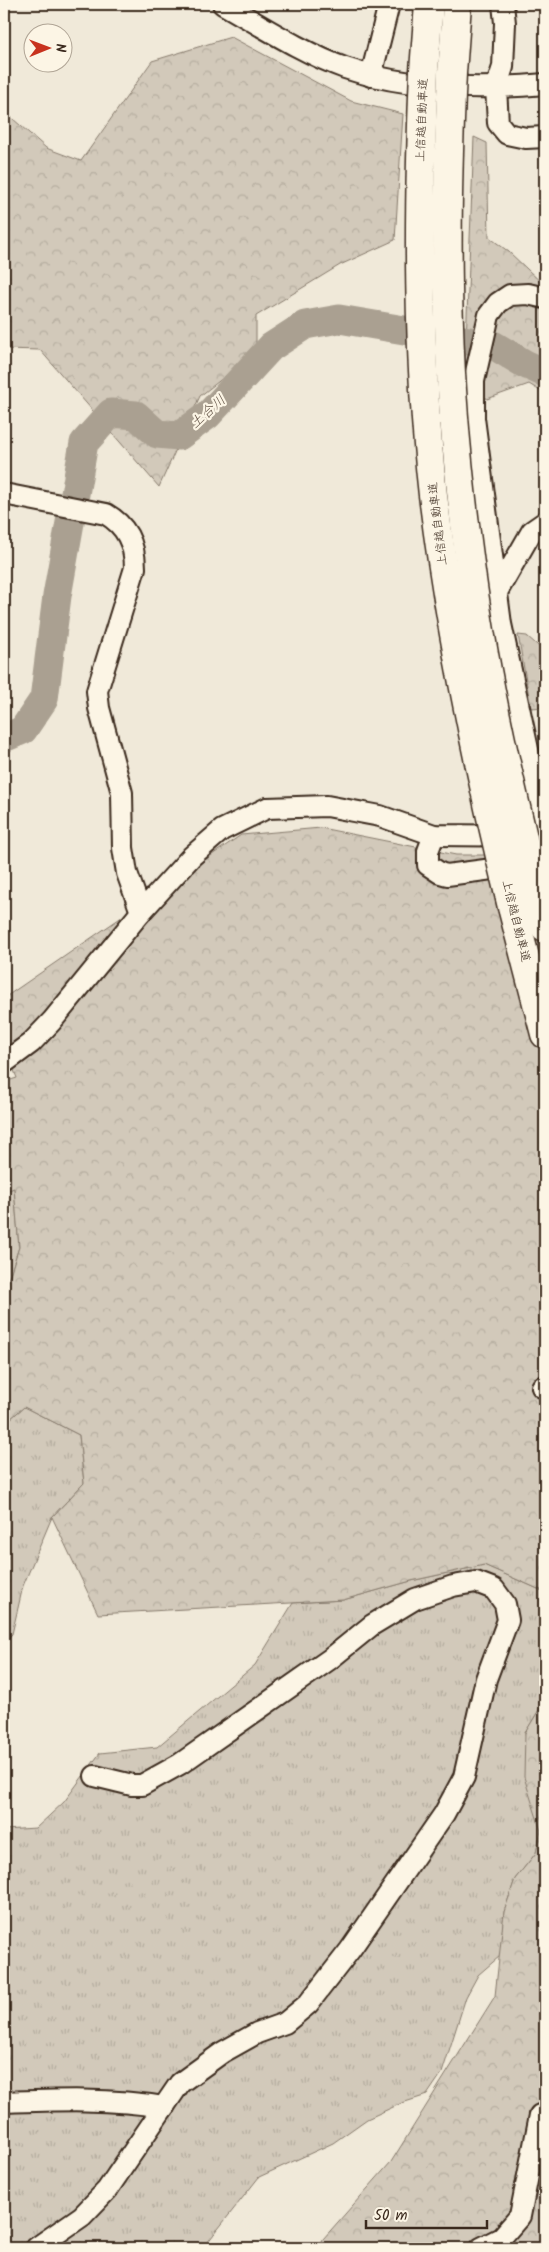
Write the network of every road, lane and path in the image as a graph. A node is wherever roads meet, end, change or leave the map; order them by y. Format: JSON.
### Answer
{"nodes":[{"id":1,"x":223,"y":4,"type":"edge"},
{"id":2,"x":389,"y":4,"type":"edge"},
{"id":3,"x":429,"y":4,"type":"edge"},
{"id":4,"x":457,"y":4,"type":"edge"},
{"id":5,"x":503,"y":4,"type":"edge"},
{"id":6,"x":372,"y":76,"type":"junction"},
{"id":7,"x":545,"y":84,"type":"edge"},
{"id":8,"x":496,"y":88,"type":"junction"},
{"id":9,"x":545,"y":137,"type":"edge"},
{"id":10,"x":545,"y":298,"type":"edge"},
{"id":11,"x":4,"y":494,"type":"edge"},
{"id":12,"x":545,"y":522,"type":"edge"},
{"id":13,"x":497,"y":592,"type":"junction"},
{"id":14,"x":545,"y":828,"type":"edge"},
{"id":15,"x":434,"y":835,"type":"junction"},
{"id":16,"x":545,"y":836,"type":"edge"},
{"id":17,"x":545,"y":862,"type":"edge"},
{"id":18,"x":141,"y":912,"type":"junction"},
{"id":19,"x":542,"y":914,"type":"edge"},
{"id":20,"x":545,"y":1034,"type":"edge"},
{"id":21,"x":4,"y":1064,"type":"edge"},
{"id":22,"x":95,"y":1776,"type":"dead end"},
{"id":23,"x":4,"y":2102,"type":"edge"},
{"id":24,"x":164,"y":2107,"type":"junction"},
{"id":25,"x":543,"y":2116,"type":"edge"},
{"id":26,"x":36,"y":2248,"type":"edge"},
{"id":27,"x":480,"y":2248,"type":"edge"}],
"edges":[{"from":1,"to":6,"type":"street"},
{"from":2,"to":6,"type":"street"},
{"from":3,"to":20,"type":"highway","name":"上信越自動車道","bridge":true},
{"from":4,"to":19,"type":"highway","bridge":true},
{"from":5,"to":8,"type":"street"},
{"from":6,"to":8,"type":"street"},
{"from":7,"to":8,"type":"street"},
{"from":8,"to":9,"type":"street"},
{"from":10,"to":13,"type":"street"},
{"from":11,"to":18,"type":"street"},
{"from":12,"to":13,"type":"street"},
{"from":13,"to":14,"type":"street"},
{"from":15,"to":16,"type":"street"},
{"from":15,"to":17,"type":"street"},
{"from":15,"to":18,"type":"street"},
{"from":18,"to":21,"type":"street"},
{"from":22,"to":24,"type":"street"},
{"from":23,"to":24,"type":"street"},
{"from":24,"to":26,"type":"street"},
{"from":25,"to":27,"type":"street"}]}
